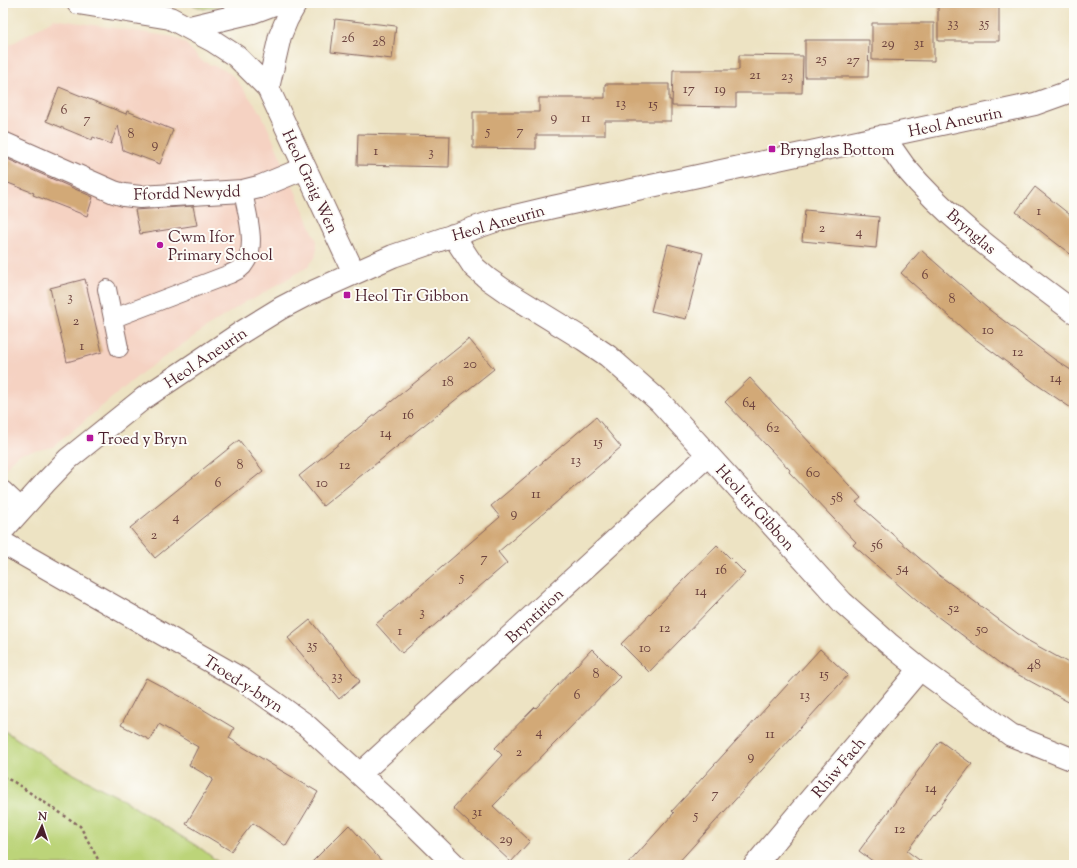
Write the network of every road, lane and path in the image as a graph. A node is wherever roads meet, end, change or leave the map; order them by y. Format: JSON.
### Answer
{"nodes":[{"id":1,"x":78,"y":3,"type":"edge"},
{"id":2,"x":277,"y":3,"type":"edge"},
{"id":3,"x":296,"y":3,"type":"edge"},
{"id":4,"x":190,"y":27,"type":"junction"},
{"id":5,"x":268,"y":88,"type":"junction"},
{"id":6,"x":1074,"y":90,"type":"edge"},
{"id":7,"x":883,"y":136,"type":"junction"},
{"id":8,"x":3,"y":143,"type":"edge"},
{"id":9,"x":305,"y":168,"type":"junction"},
{"id":10,"x":243,"y":191,"type":"junction"},
{"id":11,"x":453,"y":235,"type":"junction"},
{"id":12,"x":354,"y":273,"type":"junction"},
{"id":13,"x":107,"y":289,"type":"dead end"},
{"id":14,"x":1074,"y":312,"type":"edge"},
{"id":15,"x":114,"y":318,"type":"junction"},
{"id":16,"x":119,"y":348,"type":"dead end"},
{"id":17,"x":708,"y":455,"type":"junction"},
{"id":18,"x":3,"y":490,"type":"edge"},
{"id":19,"x":22,"y":508,"type":"junction"},
{"id":20,"x":3,"y":530,"type":"edge"},
{"id":21,"x":3,"y":543,"type":"edge"},
{"id":22,"x":920,"y":669,"type":"junction"},
{"id":23,"x":1074,"y":760,"type":"edge"},
{"id":24,"x":360,"y":774,"type":"junction"},
{"id":25,"x":3,"y":777,"type":"edge"},
{"id":26,"x":101,"y":865,"type":"edge"},
{"id":27,"x":455,"y":865,"type":"edge"},
{"id":28,"x":755,"y":865,"type":"edge"}],
"edges":[{"from":1,"to":4,"type":"street","name":"Heol Graig Wen"},
{"from":2,"to":4,"type":"street"},
{"from":3,"to":5,"type":"street"},
{"from":4,"to":5,"type":"street","name":"Heol Graig Wen"},
{"from":5,"to":9,"type":"street","name":"Heol Graig Wen"},
{"from":6,"to":7,"type":"street","name":"Heol Aneurin"},
{"from":7,"to":11,"type":"street","name":"Heol Aneurin"},
{"from":7,"to":14,"type":"street","name":"Brynglas"},
{"from":8,"to":10,"type":"street","name":"Ffordd Newydd"},
{"from":9,"to":10,"type":"street","name":"Ffordd Newydd"},
{"from":9,"to":12,"type":"street","name":"Heol Graig Wen"},
{"from":10,"to":15,"type":"lane"},
{"from":11,"to":12,"type":"street","name":"Heol Aneurin"},
{"from":11,"to":17,"type":"street","name":"Heol tir Gibbon"},
{"from":12,"to":19,"type":"street","name":"Heol Aneurin"},
{"from":13,"to":15,"type":"lane"},
{"from":15,"to":16,"type":"lane"},
{"from":17,"to":22,"type":"street","name":"Heol tir Gibbon"},
{"from":17,"to":24,"type":"street","name":"Bryntirion"},
{"from":18,"to":19,"type":"lane"},
{"from":19,"to":20,"type":"street","name":"Heol Aneurin"},
{"from":21,"to":24,"type":"street","name":"Troed-y-bryn"},
{"from":22,"to":23,"type":"street","name":"Heol tir Gibbon"},
{"from":22,"to":28,"type":"street","name":"Rhiw Fach"},
{"from":24,"to":27,"type":"street","name":"Troed-y-bryn"},
{"from":25,"to":26,"type":"path"}]}
